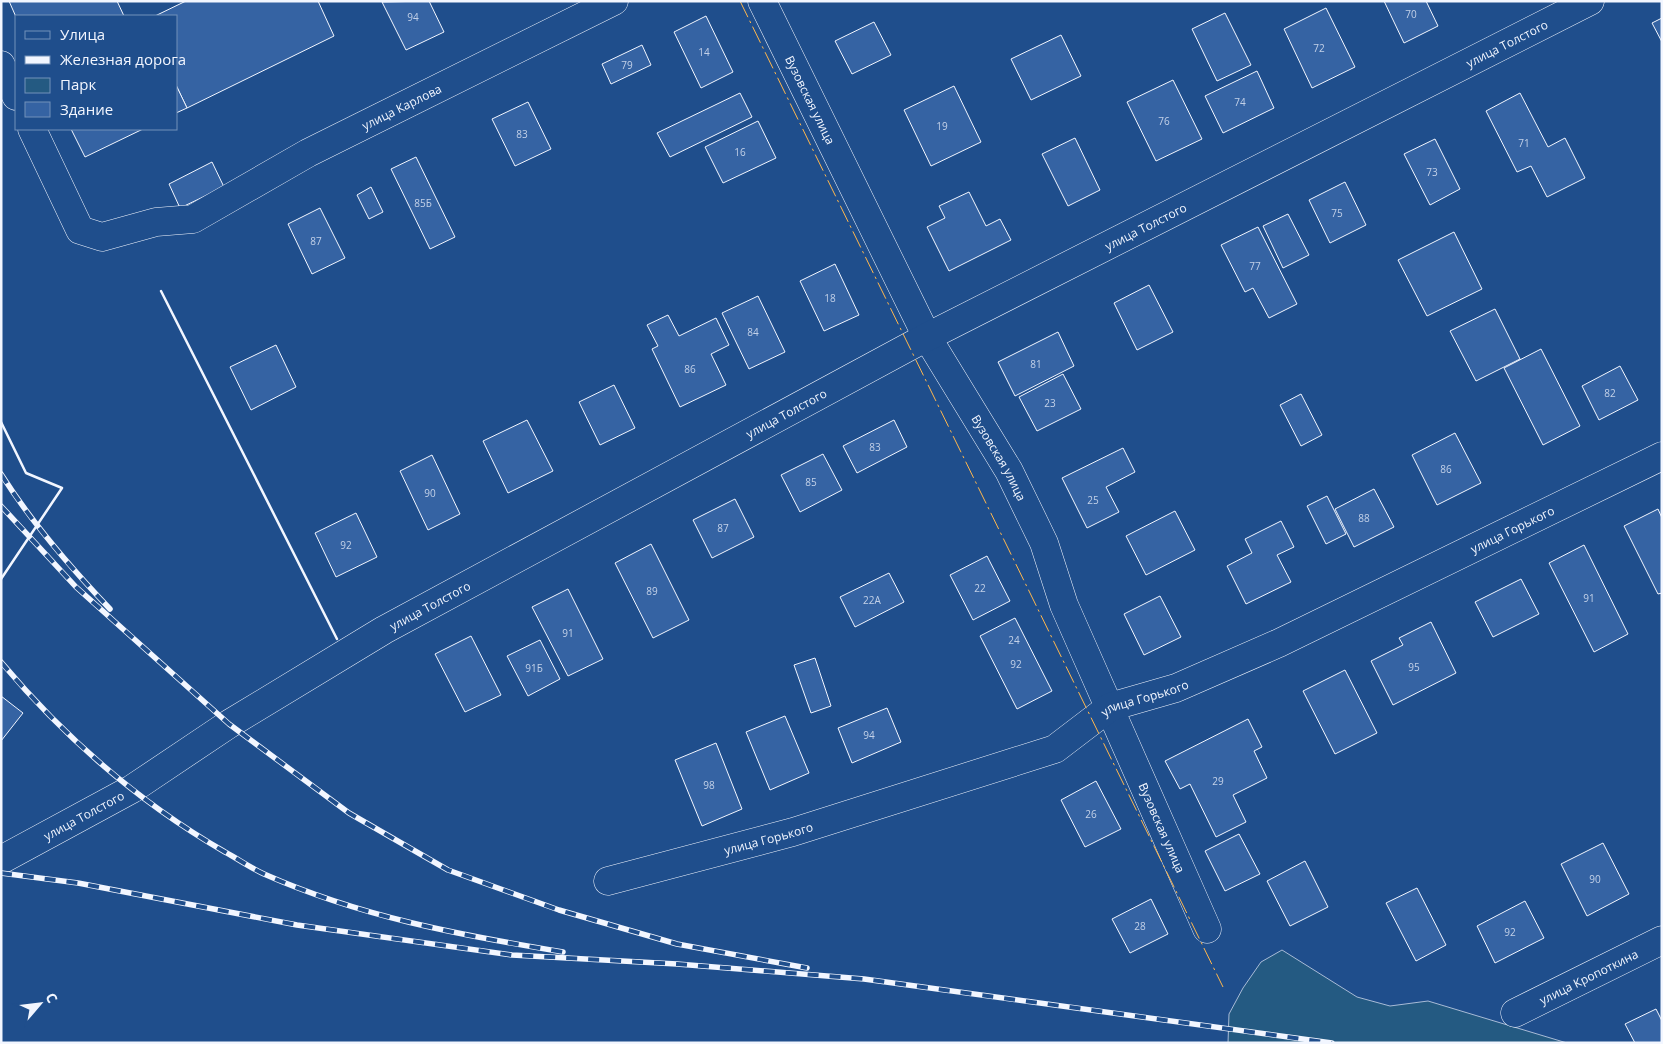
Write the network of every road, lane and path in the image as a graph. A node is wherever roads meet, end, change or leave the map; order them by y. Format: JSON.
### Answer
{"nodes":[{"id":1,"x":614,"y":1,"type":"edge"},
{"id":2,"x":762,"y":1,"type":"edge"},
{"id":3,"x":1590,"y":1,"type":"edge"},
{"id":4,"x":1,"y":65,"type":"edge"},
{"id":5,"x":15,"y":94,"type":"edge"},
{"id":6,"x":32,"y":130,"type":"edge"},
{"id":7,"x":927,"y":337,"type":"junction"},
{"id":8,"x":1662,"y":456,"type":"edge"},
{"id":9,"x":1110,"y":707,"type":"junction"},
{"id":10,"x":1,"y":860,"type":"edge"},
{"id":11,"x":608,"y":881,"type":"dead end"},
{"id":12,"x":1207,"y":929,"type":"dead end"},
{"id":13,"x":1662,"y":940,"type":"edge"},
{"id":14,"x":1515,"y":1012,"type":"dead end"}],
"edges":[{"from":1,"to":6,"type":"street","name":"улица Карлова"},
{"from":2,"to":7,"type":"street","name":"Вузовская улица"},
{"from":3,"to":7,"type":"street","name":"улица Толстого"},
{"from":4,"to":5,"type":"street"},
{"from":7,"to":9,"type":"street","name":"Вузовская улица"},
{"from":7,"to":10,"type":"street","name":"улица Толстого"},
{"from":8,"to":9,"type":"street","name":"улица Горького"},
{"from":9,"to":11,"type":"street","name":"улица Горького"},
{"from":9,"to":12,"type":"street","name":"Вузовская улица"},
{"from":13,"to":14,"type":"street","name":"улица Кропоткина"}]}
